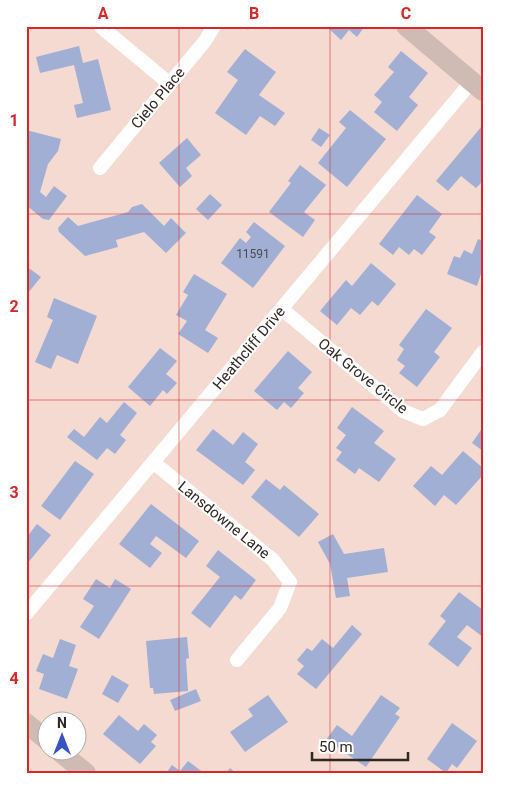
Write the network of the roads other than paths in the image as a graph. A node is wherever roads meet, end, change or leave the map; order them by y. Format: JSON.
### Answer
{"nodes":[{"id":1,"x":100,"y":26,"type":"edge"},
{"id":2,"x":214,"y":26,"type":"edge"},
{"id":3,"x":406,"y":26,"type":"edge"},
{"id":4,"x":170,"y":84,"type":"junction"},
{"id":5,"x":477,"y":86,"type":"edge"},
{"id":6,"x":100,"y":168,"type":"dead end"},
{"id":7,"x":282,"y":309,"type":"junction"},
{"id":8,"x":483,"y":352,"type":"edge"},
{"id":9,"x":153,"y":462,"type":"junction"},
{"id":10,"x":26,"y":614,"type":"edge"},
{"id":11,"x":237,"y":660,"type":"dead end"},
{"id":12,"x":26,"y":723,"type":"edge"},
{"id":13,"x":38,"y":733,"type":"edge"},
{"id":14,"x":72,"y":762,"type":"edge"},
{"id":15,"x":86,"y":773,"type":"edge"}],
"edges":[{"from":1,"to":4,"type":"street"},
{"from":2,"to":4,"type":"street","name":"Cielo Place"},
{"from":3,"to":5,"type":"street"},
{"from":4,"to":6,"type":"street","name":"Cielo Place"},
{"from":5,"to":7,"type":"street","name":"Heathcliff Drive"},
{"from":7,"to":8,"type":"street","name":"Oak Grove Circle"},
{"from":7,"to":9,"type":"street","name":"Heathcliff Drive"},
{"from":9,"to":10,"type":"street","name":"Heathcliff Drive"},
{"from":9,"to":11,"type":"street","name":"Lansdowne Lane"},
{"from":12,"to":13,"type":"street"},
{"from":14,"to":15,"type":"street"}]}
